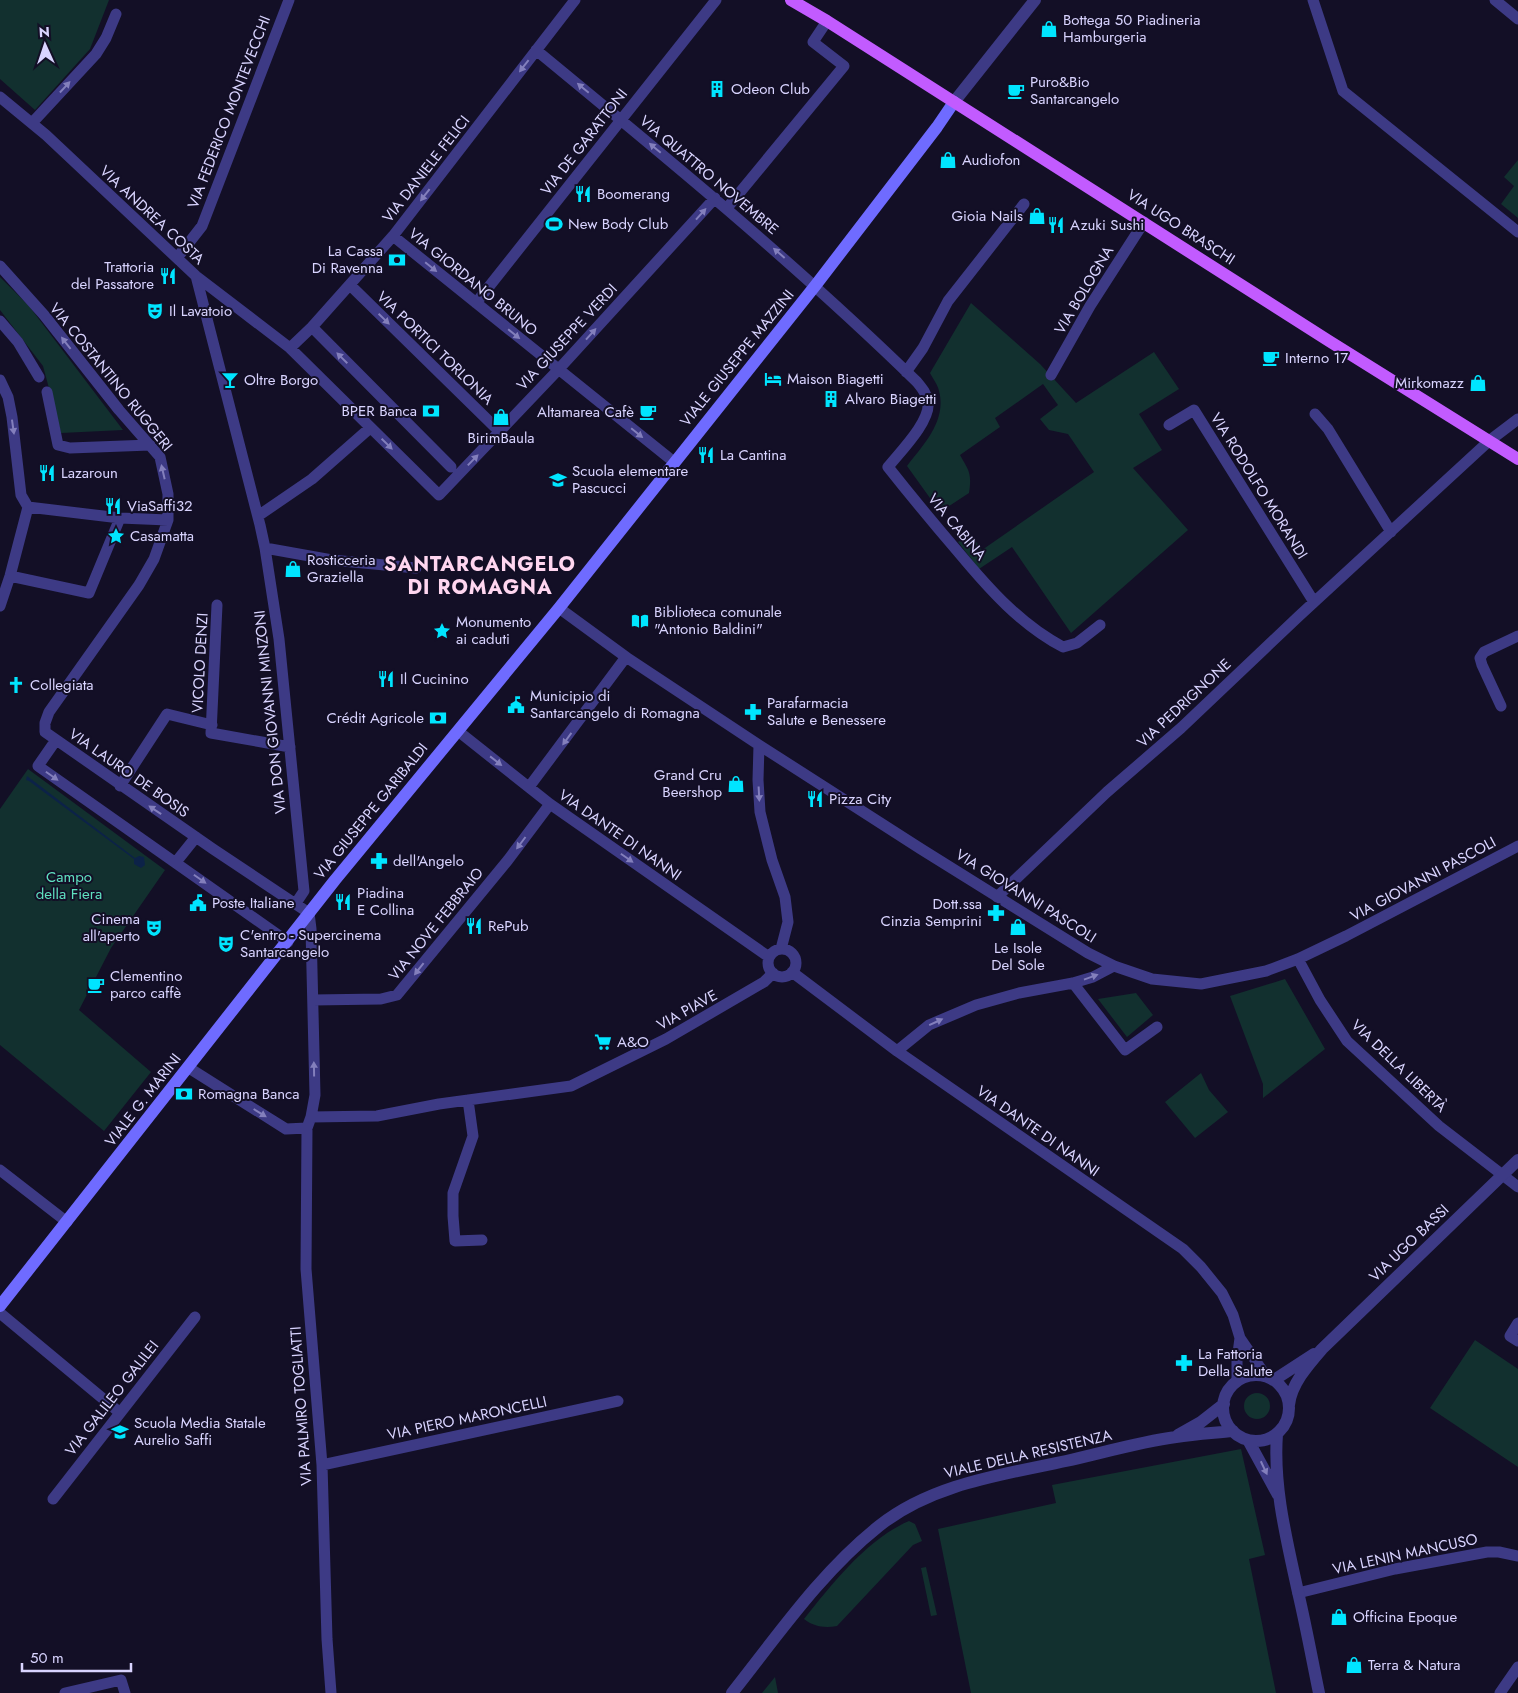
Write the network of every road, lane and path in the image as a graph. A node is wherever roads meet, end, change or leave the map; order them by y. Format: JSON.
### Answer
{"nodes":[{"id":1,"x":289,"y":0,"type":"edge"},
{"id":2,"x":575,"y":0,"type":"edge"},
{"id":3,"x":716,"y":0,"type":"edge"},
{"id":4,"x":791,"y":0,"type":"edge"},
{"id":5,"x":1313,"y":0,"type":"edge"},
{"id":6,"x":1495,"y":0,"type":"edge"},
{"id":7,"x":1030,"y":2,"type":"edge"},
{"id":8,"x":116,"y":14,"type":"dead end"},
{"id":9,"x":1518,"y":19,"type":"edge"},
{"id":10,"x":827,"y":21,"type":"junction"},
{"id":11,"x":536,"y":50,"type":"junction"},
{"id":12,"x":0,"y":97,"type":"edge"},
{"id":13,"x":954,"y":102,"type":"junction"},
{"id":14,"x":620,"y":119,"type":"junction"},
{"id":15,"x":32,"y":123,"type":"junction"},
{"id":16,"x":715,"y":198,"type":"junction"},
{"id":17,"x":1024,"y":204,"type":"dead end"},
{"id":18,"x":727,"y":208,"type":"junction"},
{"id":19,"x":1144,"y":222,"type":"junction"},
{"id":20,"x":1518,"y":232,"type":"edge"},
{"id":21,"x":393,"y":236,"type":"junction"},
{"id":22,"x":177,"y":258,"type":"junction"},
{"id":23,"x":0,"y":266,"type":"edge"},
{"id":24,"x":196,"y":276,"type":"junction"},
{"id":25,"x":350,"y":285,"type":"junction"},
{"id":26,"x":815,"y":286,"type":"junction"},
{"id":27,"x":476,"y":304,"type":"junction"},
{"id":28,"x":0,"y":321,"type":"edge"},
{"id":29,"x":312,"y":327,"type":"junction"},
{"id":30,"x":290,"y":348,"type":"junction"},
{"id":31,"x":558,"y":370,"type":"junction"},
{"id":32,"x":906,"y":372,"type":"junction"},
{"id":33,"x":1051,"y":375,"type":"dead end"},
{"id":34,"x":38,"y":376,"type":"dead end"},
{"id":35,"x":0,"y":380,"type":"edge"},
{"id":36,"x":46,"y":392,"type":"dead end"},
{"id":37,"x":1315,"y":414,"type":"dead end"},
{"id":38,"x":1518,"y":418,"type":"edge"},
{"id":39,"x":1169,"y":425,"type":"dead end"},
{"id":40,"x":370,"y":428,"type":"junction"},
{"id":41,"x":500,"y":432,"type":"junction"},
{"id":42,"x":1489,"y":441,"type":"junction"},
{"id":43,"x":150,"y":445,"type":"junction"},
{"id":44,"x":1518,"y":459,"type":"edge"},
{"id":45,"x":674,"y":462,"type":"junction"},
{"id":46,"x":451,"y":467,"type":"dead end"},
{"id":47,"x":439,"y":495,"type":"joint"},
{"id":48,"x":28,"y":508,"type":"junction"},
{"id":49,"x":258,"y":516,"type":"junction"},
{"id":50,"x":120,"y":518,"type":"junction"},
{"id":51,"x":168,"y":520,"type":"junction"},
{"id":52,"x":1391,"y":532,"type":"junction"},
{"id":53,"x":265,"y":548,"type":"junction"},
{"id":54,"x":416,"y":568,"type":"dead end"},
{"id":55,"x":10,"y":576,"type":"junction"},
{"id":56,"x":1,"y":601,"type":"edge"},
{"id":57,"x":1314,"y":602,"type":"junction"},
{"id":58,"x":217,"y":605,"type":"dead end"},
{"id":59,"x":559,"y":608,"type":"junction"},
{"id":60,"x":1100,"y":625,"type":"dead end"},
{"id":61,"x":1518,"y":636,"type":"edge"},
{"id":62,"x":626,"y":657,"type":"junction"},
{"id":63,"x":1501,"y":706,"type":"dead end"},
{"id":64,"x":212,"y":725,"type":"junction"},
{"id":65,"x":458,"y":731,"type":"junction"},
{"id":66,"x":45,"y":732,"type":"joint"},
{"id":67,"x":56,"y":740,"type":"junction"},
{"id":68,"x":759,"y":745,"type":"junction"},
{"id":69,"x":290,"y":747,"type":"junction"},
{"id":70,"x":120,"y":786,"type":"junction"},
{"id":71,"x":529,"y":787,"type":"junction"},
{"id":72,"x":550,"y":804,"type":"junction"},
{"id":73,"x":196,"y":837,"type":"junction"},
{"id":74,"x":1518,"y":846,"type":"edge"},
{"id":75,"x":176,"y":862,"type":"junction"},
{"id":76,"x":997,"y":897,"type":"junction"},
{"id":77,"x":296,"y":903,"type":"junction"},
{"id":78,"x":309,"y":913,"type":"junction"},
{"id":79,"x":288,"y":942,"type":"junction"},
{"id":80,"x":781,"y":949,"type":"junction"},
{"id":81,"x":769,"y":957,"type":"junction"},
{"id":82,"x":1298,"y":959,"type":"junction"},
{"id":83,"x":1114,"y":966,"type":"junction"},
{"id":84,"x":792,"y":972,"type":"junction"},
{"id":85,"x":772,"y":973,"type":"junction"},
{"id":86,"x":1073,"y":983,"type":"junction"},
{"id":87,"x":313,"y":1000,"type":"junction"},
{"id":88,"x":1156,"y":1027,"type":"dead end"},
{"id":89,"x":896,"y":1051,"type":"junction"},
{"id":90,"x":189,"y":1068,"type":"junction"},
{"id":91,"x":468,"y":1100,"type":"junction"},
{"id":92,"x":309,"y":1123,"type":"junction"},
{"id":93,"x":1518,"y":1160,"type":"edge"},
{"id":94,"x":0,"y":1170,"type":"edge"},
{"id":95,"x":1502,"y":1176,"type":"junction"},
{"id":96,"x":1518,"y":1187,"type":"edge"},
{"id":97,"x":67,"y":1222,"type":"junction"},
{"id":98,"x":482,"y":1240,"type":"dead end"},
{"id":99,"x":0,"y":1306,"type":"edge"},
{"id":100,"x":0,"y":1314,"type":"edge"},
{"id":101,"x":195,"y":1317,"type":"dead end"},
{"id":102,"x":1518,"y":1323,"type":"edge"},
{"id":103,"x":1240,"y":1338,"type":"junction"},
{"id":104,"x":1518,"y":1341,"type":"edge"},
{"id":105,"x":1322,"y":1348,"type":"junction"},
{"id":106,"x":1270,"y":1378,"type":"junction"},
{"id":107,"x":1237,"y":1381,"type":"junction"},
{"id":108,"x":618,"y":1401,"type":"dead end"},
{"id":109,"x":1224,"y":1404,"type":"junction"},
{"id":110,"x":1289,"y":1405,"type":"junction"},
{"id":111,"x":119,"y":1412,"type":"junction"},
{"id":112,"x":1233,"y":1431,"type":"junction"},
{"id":113,"x":1278,"y":1434,"type":"junction"},
{"id":114,"x":1175,"y":1437,"type":"junction"},
{"id":115,"x":1248,"y":1440,"type":"junction"},
{"id":116,"x":322,"y":1465,"type":"junction"},
{"id":117,"x":1279,"y":1496,"type":"junction"},
{"id":118,"x":53,"y":1499,"type":"dead end"},
{"id":119,"x":1518,"y":1556,"type":"edge"},
{"id":120,"x":1298,"y":1593,"type":"junction"},
{"id":121,"x":1518,"y":1667,"type":"edge"},
{"id":122,"x":65,"y":1693,"type":"edge"},
{"id":123,"x":125,"y":1693,"type":"edge"},
{"id":124,"x":331,"y":1693,"type":"edge"},
{"id":125,"x":732,"y":1693,"type":"edge"},
{"id":126,"x":1320,"y":1693,"type":"edge"},
{"id":127,"x":1500,"y":1693,"type":"edge"}],
"edges":[{"from":1,"to":22,"type":"street","name":"VIA FEDERICO MONTEVECCHI"},
{"from":2,"to":11,"type":"street","name":"VIA DANIELE FELICI"},
{"from":3,"to":14,"type":"street","name":"VIA DE GARATTONI"},
{"from":4,"to":10,"type":"main road","name":"VIA UGO BRASCHI"},
{"from":5,"to":20,"type":"street"},
{"from":6,"to":9,"type":"street"},
{"from":7,"to":13,"type":"street","name":"VIALE GIUSEPPE MAZZINI"},
{"from":15,"to":8,"type":"street","one_way":true},
{"from":10,"to":13,"type":"main road","name":"VIA UGO BRASCHI"},
{"from":10,"to":18,"type":"street"},
{"from":14,"to":11,"type":"street","name":"VIA QUATTRO NOVEMBRE","one_way":true},
{"from":11,"to":21,"type":"street","name":"VIA DANIELE FELICI","one_way":true},
{"from":12,"to":15,"type":"street","name":"VIA ANDREA COSTA"},
{"from":13,"to":19,"type":"main road","name":"VIA UGO BRASCHI"},
{"from":13,"to":26,"type":"main road","name":"VIALE GIUSEPPE MAZZINI"},
{"from":16,"to":14,"type":"street","name":"VIA QUATTRO NOVEMBRE","one_way":true},
{"from":14,"to":27,"type":"street","name":"VIA DE GARATTONI"},
{"from":15,"to":22,"type":"street","name":"VIA ANDREA COSTA"},
{"from":16,"to":18,"type":"street","name":"VIA QUATTRO NOVEMBRE"},
{"from":31,"to":16,"type":"street","name":"VIA GIUSEPPE VERDI","one_way":true},
{"from":17,"to":32,"type":"street"},
{"from":26,"to":18,"type":"street","name":"VIA QUATTRO NOVEMBRE","one_way":true},
{"from":19,"to":33,"type":"street","name":"VIA BOLOGNA"},
{"from":19,"to":42,"type":"main road","name":"VIA UGO BRASCHI"},
{"from":21,"to":25,"type":"street","name":"VIA DANIELE FELICI"},
{"from":21,"to":27,"type":"street","name":"VIA GIORDANO BRUNO","one_way":true},
{"from":22,"to":24,"type":"street","name":"VIA ANDREA COSTA"},
{"from":43,"to":23,"type":"street","name":"VIA COSTANTINO RUGGERI","one_way":true},
{"from":24,"to":30,"type":"street","name":"VIA ANDREA COSTA"},
{"from":24,"to":49,"type":"street","name":"VIA DON GIOVANNI MINZONI"},
{"from":25,"to":29,"type":"street","name":"VIA DANIELE FELICI"},
{"from":25,"to":41,"type":"street","name":"VIA PORTICI TORLONIA","one_way":true},
{"from":26,"to":32,"type":"street","name":"VIA CABINA"},
{"from":26,"to":45,"type":"main road","name":"VIALE GIUSEPPE MAZZINI"},
{"from":27,"to":31,"type":"street","name":"VIA GIORDANO BRUNO","one_way":true},
{"from":28,"to":34,"type":"street"},
{"from":29,"to":30,"type":"street","name":"VIA DANIELE FELICI"},
{"from":46,"to":29,"type":"street","one_way":true},
{"from":30,"to":40,"type":"street","name":"VIA ANDREA COSTA"},
{"from":31,"to":41,"type":"street","name":"VIA GIUSEPPE VERDI"},
{"from":31,"to":45,"type":"street","name":"VIA GIORDANO BRUNO","one_way":true},
{"from":32,"to":60,"type":"street","name":"VIA CABINA"},
{"from":35,"to":48,"type":"street","one_way":true},
{"from":36,"to":43,"type":"street"},
{"from":37,"to":52,"type":"street"},
{"from":38,"to":42,"type":"street","name":"VIA PEDRIGNONE"},
{"from":39,"to":57,"type":"street","name":"VIA RODOLFO MORANDI"},
{"from":40,"to":47,"type":"street","name":"VIA ANDREA COSTA","one_way":true},
{"from":40,"to":49,"type":"street"},
{"from":47,"to":41,"type":"street","name":"VIA GIUSEPPE VERDI","one_way":true},
{"from":42,"to":44,"type":"main road","name":"VIA UGO BRASCHI"},
{"from":42,"to":52,"type":"street","name":"VIA PEDRIGNONE"},
{"from":51,"to":43,"type":"street","name":"VIA COSTANTINO RUGGERI","one_way":true},
{"from":45,"to":59,"type":"main road","name":"VIALE GIUSEPPE MAZZINI"},
{"from":48,"to":50,"type":"street"},
{"from":48,"to":55,"type":"street"},
{"from":49,"to":53,"type":"street","name":"VIA DON GIOVANNI MINZONI"},
{"from":50,"to":51,"type":"street"},
{"from":50,"to":55,"type":"street"},
{"from":51,"to":66,"type":"street","name":"VIA COSTANTINO RUGGERI"},
{"from":52,"to":57,"type":"street","name":"VIA PEDRIGNONE"},
{"from":53,"to":54,"type":"street"},
{"from":53,"to":69,"type":"street","name":"VIA DON GIOVANNI MINZONI"},
{"from":55,"to":56,"type":"street"},
{"from":57,"to":76,"type":"street","name":"VIA PEDRIGNONE"},
{"from":58,"to":64,"type":"street","name":"VICOLO DENZI"},
{"from":59,"to":62,"type":"street","name":"VIA GIOVANNI PASCOLI"},
{"from":59,"to":65,"type":"main road","name":"VIALE GIUSEPPE MAZZINI"},
{"from":61,"to":63,"type":"street"},
{"from":62,"to":68,"type":"street","name":"VIA GIOVANNI PASCOLI"},
{"from":62,"to":71,"type":"street","one_way":true},
{"from":64,"to":69,"type":"street","name":"VICOLO DENZI"},
{"from":64,"to":70,"type":"street"},
{"from":65,"to":71,"type":"street","name":"VIA DANTE DI NANNI","one_way":true},
{"from":65,"to":78,"type":"main road","name":"VIA GIUSEPPE GARIBALDI"},
{"from":66,"to":67,"type":"street","name":"VIA LAURO DE BOSIS"},
{"from":67,"to":70,"type":"street","name":"VIA LAURO DE BOSIS"},
{"from":67,"to":75,"type":"street","one_way":true},
{"from":68,"to":76,"type":"street","name":"VIA GIOVANNI PASCOLI"},
{"from":68,"to":80,"type":"street","one_way":true},
{"from":69,"to":77,"type":"street","name":"VIA DON GIOVANNI MINZONI"},
{"from":73,"to":70,"type":"street","name":"VIA LAURO DE BOSIS","one_way":true},
{"from":71,"to":72,"type":"street","name":"VIA DANTE DI NANNI"},
{"from":72,"to":81,"type":"street","name":"VIA DANTE DI NANNI","one_way":true},
{"from":72,"to":87,"type":"street","name":"VIA NOVE FEBBRAIO","one_way":true},
{"from":73,"to":75,"type":"street"},
{"from":73,"to":77,"type":"street","name":"VIA LAURO DE BOSIS"},
{"from":74,"to":82,"type":"street","name":"VIA GIOVANNI PASCOLI"},
{"from":75,"to":79,"type":"street","one_way":true},
{"from":76,"to":83,"type":"street","name":"VIA GIOVANNI PASCOLI"},
{"from":77,"to":78,"type":"street","name":"VIA LAURO DE BOSIS"},
{"from":78,"to":79,"type":"main road","name":"VIALE G. MARINI"},
{"from":78,"to":87,"type":"street","name":"VIA PALMIRO TOGLIATTI"},
{"from":79,"to":90,"type":"main road","name":"VIALE G. MARINI"},
{"from":80,"to":81,"type":"street"},
{"from":80,"to":84,"type":"street"},
{"from":81,"to":85,"type":"street"},
{"from":82,"to":83,"type":"street","name":"VIA GIOVANNI PASCOLI"},
{"from":82,"to":95,"type":"street","name":"VIA DELLA LIBERTÀ"},
{"from":86,"to":83,"type":"street","one_way":true},
{"from":84,"to":85,"type":"street"},
{"from":84,"to":89,"type":"street","name":"VIA DANTE DI NANNI"},
{"from":85,"to":91,"type":"street","name":"VIA PIAVE"},
{"from":86,"to":88,"type":"street"},
{"from":89,"to":86,"type":"street","one_way":true},
{"from":92,"to":87,"type":"street","name":"VIA PALMIRO TOGLIATTI","one_way":true},
{"from":89,"to":103,"type":"street","name":"VIA DANTE DI NANNI"},
{"from":90,"to":92,"type":"street","name":"VIA PIAVE","one_way":true},
{"from":90,"to":97,"type":"main road","name":"VIALE G. MARINI"},
{"from":91,"to":92,"type":"street","name":"VIA PIAVE"},
{"from":91,"to":98,"type":"street"},
{"from":92,"to":116,"type":"street","name":"VIA PALMIRO TOGLIATTI"},
{"from":93,"to":95,"type":"street","name":"VIA UGO BASSI"},
{"from":94,"to":97,"type":"street"},
{"from":95,"to":96,"type":"street","name":"VIA DELLA LIBERTÀ"},
{"from":95,"to":105,"type":"street","name":"VIA UGO BASSI"},
{"from":97,"to":99,"type":"main road","name":"VIALE G. MARINI"},
{"from":100,"to":111,"type":"street"},
{"from":101,"to":111,"type":"street","name":"VIA GALILEO GALILEI"},
{"from":102,"to":104,"type":"street"},
{"from":103,"to":106,"type":"street","name":"VIA DANTE DI NANNI"},
{"from":103,"to":107,"type":"street","name":"VIA DANTE DI NANNI"},
{"from":105,"to":106,"type":"street","name":"VIA UGO BASSI"},
{"from":105,"to":110,"type":"street","name":"VIA UGO BASSI"},
{"from":106,"to":107,"type":"street"},
{"from":106,"to":110,"type":"street"},
{"from":107,"to":109,"type":"street"},
{"from":108,"to":116,"type":"street","name":"VIA PIERO MARONCELLI"},
{"from":109,"to":112,"type":"street"},
{"from":109,"to":114,"type":"street","name":"VIALE DELLA RESISTENZA"},
{"from":110,"to":113,"type":"street"},
{"from":111,"to":118,"type":"street","name":"VIA GALILEO GALILEI"},
{"from":112,"to":114,"type":"street","name":"VIALE DELLA RESISTENZA"},
{"from":112,"to":115,"type":"street"},
{"from":113,"to":115,"type":"street"},
{"from":113,"to":117,"type":"street"},
{"from":114,"to":125,"type":"street","name":"VIALE DELLA RESISTENZA"},
{"from":115,"to":117,"type":"street","one_way":true},
{"from":116,"to":124,"type":"street","name":"VIA PALMIRO TOGLIATTI"},
{"from":117,"to":120,"type":"street"},
{"from":119,"to":120,"type":"street","name":"VIA LENIN MANCUSO"},
{"from":120,"to":126,"type":"street"},
{"from":121,"to":127,"type":"street"},
{"from":122,"to":123,"type":"street"}]}
